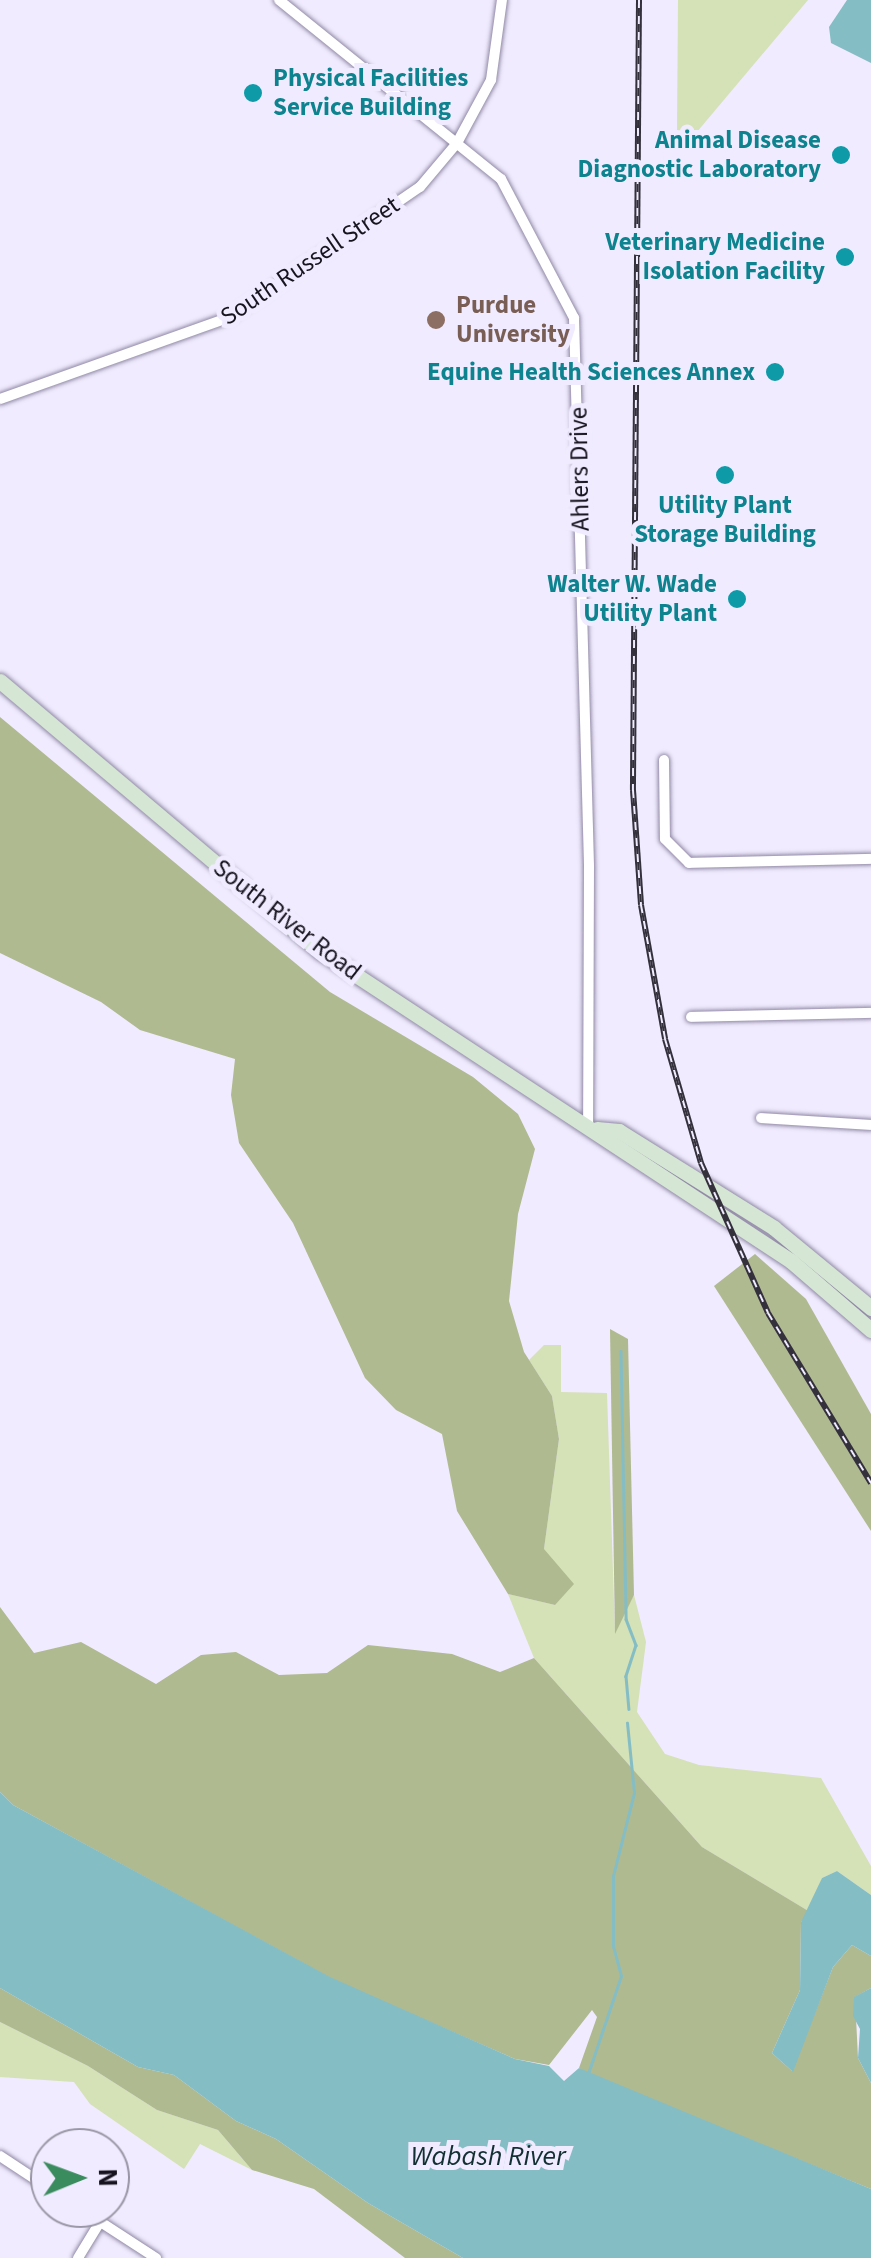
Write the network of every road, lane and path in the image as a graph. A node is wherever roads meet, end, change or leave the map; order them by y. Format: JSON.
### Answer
{"nodes":[{"id":1,"x":279,"y":0,"type":"edge"},
{"id":2,"x":502,"y":0,"type":"edge"},
{"id":3,"x":458,"y":143,"type":"junction"},
{"id":4,"x":0,"y":399,"type":"edge"},
{"id":5,"x":0,"y":681,"type":"edge"},
{"id":6,"x":664,"y":760,"type":"dead end"},
{"id":7,"x":871,"y":859,"type":"edge"},
{"id":8,"x":871,"y":1013,"type":"edge"},
{"id":9,"x":691,"y":1017,"type":"dead end"},
{"id":10,"x":761,"y":1118,"type":"dead end"},
{"id":11,"x":871,"y":1125,"type":"edge"},
{"id":12,"x":593,"y":1126,"type":"junction"},
{"id":13,"x":871,"y":1308,"type":"edge"},
{"id":14,"x":871,"y":1330,"type":"edge"},
{"id":15,"x":0,"y":2156,"type":"edge"},
{"id":16,"x":30,"y":2176,"type":"edge"},
{"id":17,"x":96,"y":2228,"type":"edge"},
{"id":18,"x":109,"y":2228,"type":"edge"},
{"id":19,"x":78,"y":2258,"type":"edge"},
{"id":20,"x":156,"y":2258,"type":"edge"}],
"edges":[{"from":1,"to":3,"type":"street","name":"Ahlers Drive"},
{"from":2,"to":3,"type":"street","name":"South Russell Street"},
{"from":3,"to":4,"type":"street","name":"South Russell Street"},
{"from":3,"to":12,"type":"street","name":"Ahlers Drive"},
{"from":5,"to":12,"type":"main road","name":"South River Road"},
{"from":6,"to":7,"type":"street"},
{"from":8,"to":9,"type":"street"},
{"from":10,"to":11,"type":"street"},
{"from":12,"to":13,"type":"main road","name":"South River Road"},
{"from":12,"to":14,"type":"main road","name":"South River Road"},
{"from":15,"to":16,"type":"street"},
{"from":17,"to":19,"type":"street"},
{"from":18,"to":20,"type":"street"}]}
